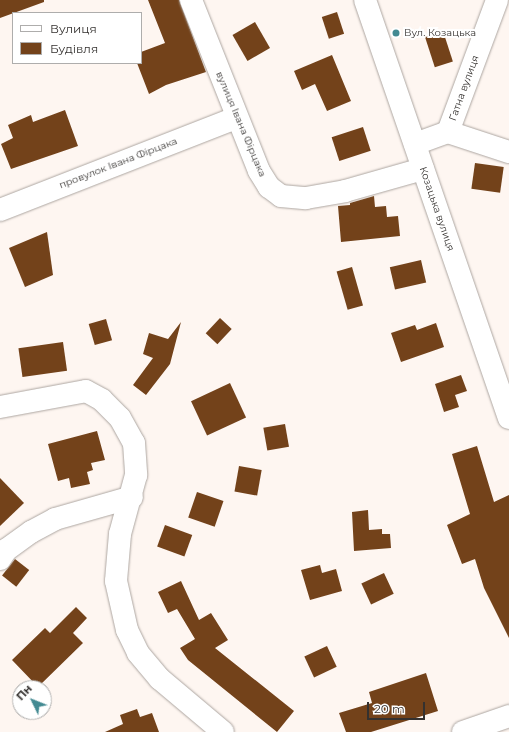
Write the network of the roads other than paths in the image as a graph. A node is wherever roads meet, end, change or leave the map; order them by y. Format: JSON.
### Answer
{"nodes":[{"id":1,"x":191,"y":0,"type":"edge"},
{"id":2,"x":365,"y":0,"type":"edge"},
{"id":3,"x":497,"y":0,"type":"edge"},
{"id":4,"x":236,"y":118,"type":"junction"},
{"id":5,"x":448,"y":132,"type":"junction"},
{"id":6,"x":415,"y":144,"type":"junction"},
{"id":7,"x":509,"y":152,"type":"edge"},
{"id":8,"x":423,"y":169,"type":"junction"},
{"id":9,"x":0,"y":210,"type":"edge"},
{"id":10,"x":503,"y":380,"type":"edge"},
{"id":11,"x":0,"y":407,"type":"edge"},
{"id":12,"x":509,"y":418,"type":"edge"},
{"id":13,"x":132,"y":497,"type":"junction"},
{"id":14,"x":0,"y":558,"type":"edge"},
{"id":15,"x":509,"y":716,"type":"edge"},
{"id":16,"x":222,"y":732,"type":"edge"},
{"id":17,"x":462,"y":732,"type":"edge"}],
"edges":[{"from":1,"to":4,"type":"street","name":"вулиця Івана Фірцака"},
{"from":2,"to":6,"type":"street","name":"Козацька вулиця"},
{"from":3,"to":5,"type":"street","name":"Гатна вулиця"},
{"from":4,"to":8,"type":"street","name":"вулиця Івана Фірцака"},
{"from":4,"to":9,"type":"street","name":"провулок Івана Фірцака"},
{"from":5,"to":6,"type":"street"},
{"from":5,"to":7,"type":"street"},
{"from":6,"to":8,"type":"street","name":"Козацька вулиця"},
{"from":8,"to":10,"type":"street","name":"Козацька вулиця"},
{"from":10,"to":12,"type":"street","name":"Козацька вулиця"},
{"from":11,"to":13,"type":"street"},
{"from":13,"to":14,"type":"street"},
{"from":13,"to":16,"type":"street"},
{"from":15,"to":17,"type":"street"}]}
